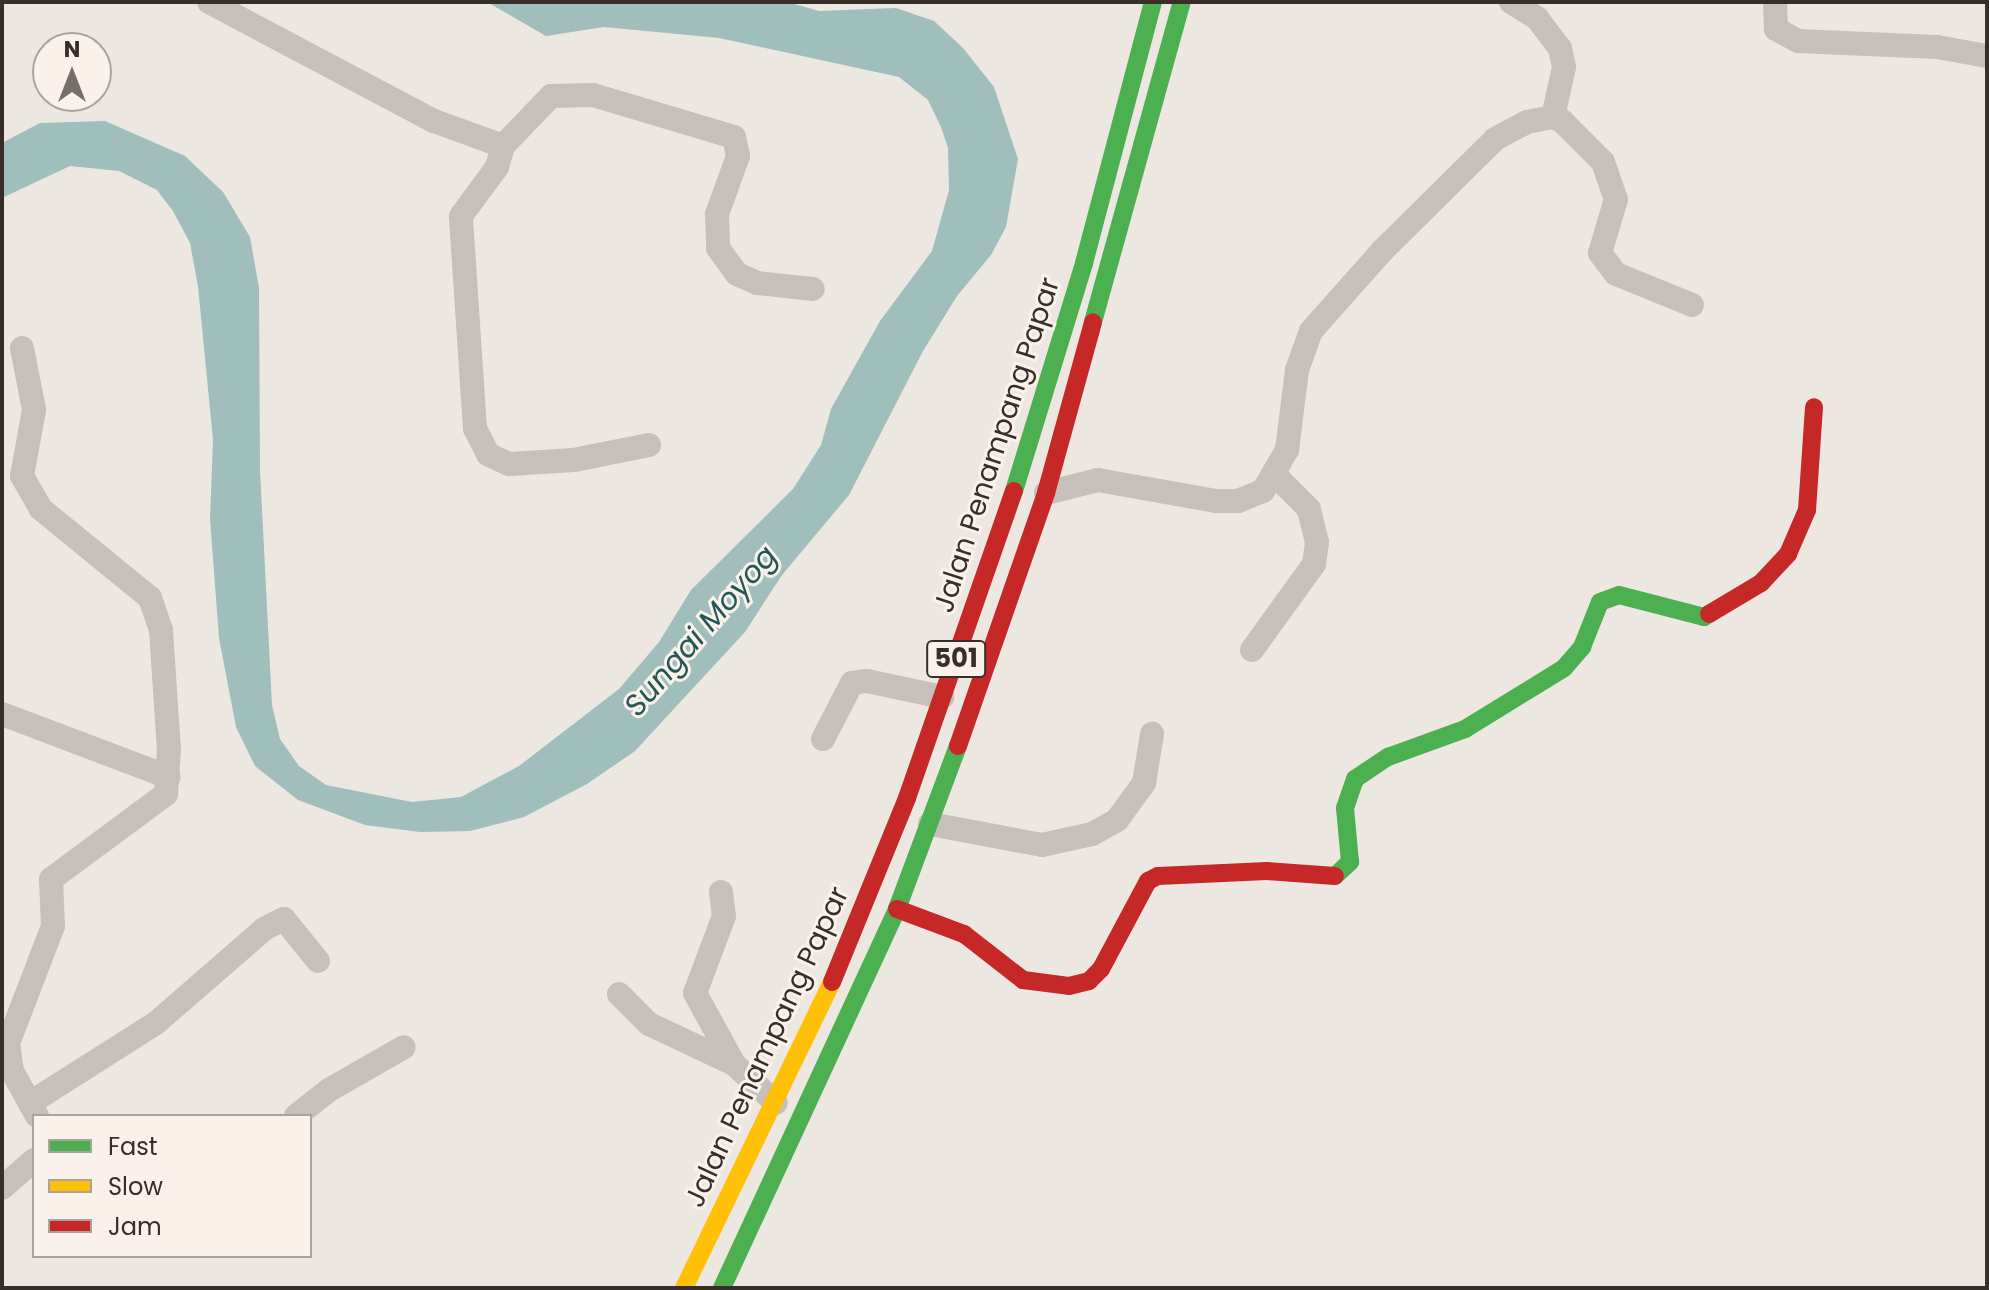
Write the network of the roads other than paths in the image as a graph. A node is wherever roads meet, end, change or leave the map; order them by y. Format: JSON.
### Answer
{"nodes":[{"id":1,"x":209,"y":2,"type":"edge"},
{"id":2,"x":1153,"y":2,"type":"edge"},
{"id":3,"x":1182,"y":2,"type":"edge"},
{"id":4,"x":1511,"y":2,"type":"edge"},
{"id":5,"x":1775,"y":2,"type":"edge"},
{"id":6,"x":1987,"y":56,"type":"edge"},
{"id":7,"x":1553,"y":117,"type":"junction"},
{"id":8,"x":503,"y":146,"type":"junction"},
{"id":9,"x":813,"y":289,"type":"dead end"},
{"id":10,"x":1692,"y":305,"type":"dead end"},
{"id":11,"x":22,"y":348,"type":"dead end"},
{"id":12,"x":1814,"y":407,"type":"dead end"},
{"id":13,"x":649,"y":445,"type":"dead end"},
{"id":14,"x":1275,"y":475,"type":"junction"},
{"id":15,"x":1046,"y":493,"type":"junction"},
{"id":16,"x":1252,"y":650,"type":"dead end"},
{"id":17,"x":942,"y":697,"type":"junction"},
{"id":18,"x":2,"y":714,"type":"edge"},
{"id":19,"x":1152,"y":734,"type":"dead end"},
{"id":20,"x":823,"y":739,"type":"dead end"},
{"id":21,"x":169,"y":777,"type":"junction"},
{"id":22,"x":930,"y":824,"type":"junction"},
{"id":23,"x":721,"y":892,"type":"dead end"},
{"id":24,"x":897,"y":909,"type":"junction"},
{"id":25,"x":318,"y":961,"type":"dead end"},
{"id":26,"x":619,"y":994,"type":"dead end"},
{"id":27,"x":404,"y":1047,"type":"dead end"},
{"id":28,"x":734,"y":1064,"type":"junction"},
{"id":29,"x":776,"y":1103,"type":"junction"},
{"id":30,"x":34,"y":1109,"type":"edge"},
{"id":31,"x":299,"y":1114,"type":"edge"},
{"id":32,"x":32,"y":1162,"type":"edge"},
{"id":33,"x":2,"y":1188,"type":"edge"},
{"id":34,"x":684,"y":1288,"type":"edge"},
{"id":35,"x":722,"y":1288,"type":"edge"}],
"edges":[{"from":1,"to":8,"type":"street"},
{"from":2,"to":17,"type":"main road","name":"Jalan Penampang Papar","number":"501"},
{"from":3,"to":15,"type":"main road","name":"Jalan Penampang Papar","number":"501"},
{"from":4,"to":7,"type":"street"},
{"from":5,"to":6,"type":"street"},
{"from":7,"to":10,"type":"street"},
{"from":7,"to":14,"type":"street"},
{"from":8,"to":9,"type":"street"},
{"from":8,"to":13,"type":"street"},
{"from":11,"to":21,"type":"street"},
{"from":12,"to":24,"type":"main road"},
{"from":14,"to":15,"type":"street"},
{"from":14,"to":16,"type":"street"},
{"from":15,"to":22,"type":"main road","name":"Jalan Penampang Papar","number":"501"},
{"from":17,"to":20,"type":"street"},
{"from":17,"to":29,"type":"main road","name":"Jalan Penampang Papar","number":"501"},
{"from":18,"to":21,"type":"street"},
{"from":19,"to":22,"type":"street"},
{"from":21,"to":30,"type":"street"},
{"from":22,"to":24,"type":"main road","name":"Jalan Penampang Papar","number":"501"},
{"from":23,"to":28,"type":"street"},
{"from":24,"to":35,"type":"main road","name":"Jalan Penampang Papar","number":"501"},
{"from":25,"to":30,"type":"street"},
{"from":26,"to":28,"type":"street"},
{"from":27,"to":31,"type":"street"},
{"from":28,"to":29,"type":"street"},
{"from":29,"to":34,"type":"main road","name":"Jalan Penampang Papar","number":"501"},
{"from":32,"to":33,"type":"street"}]}
